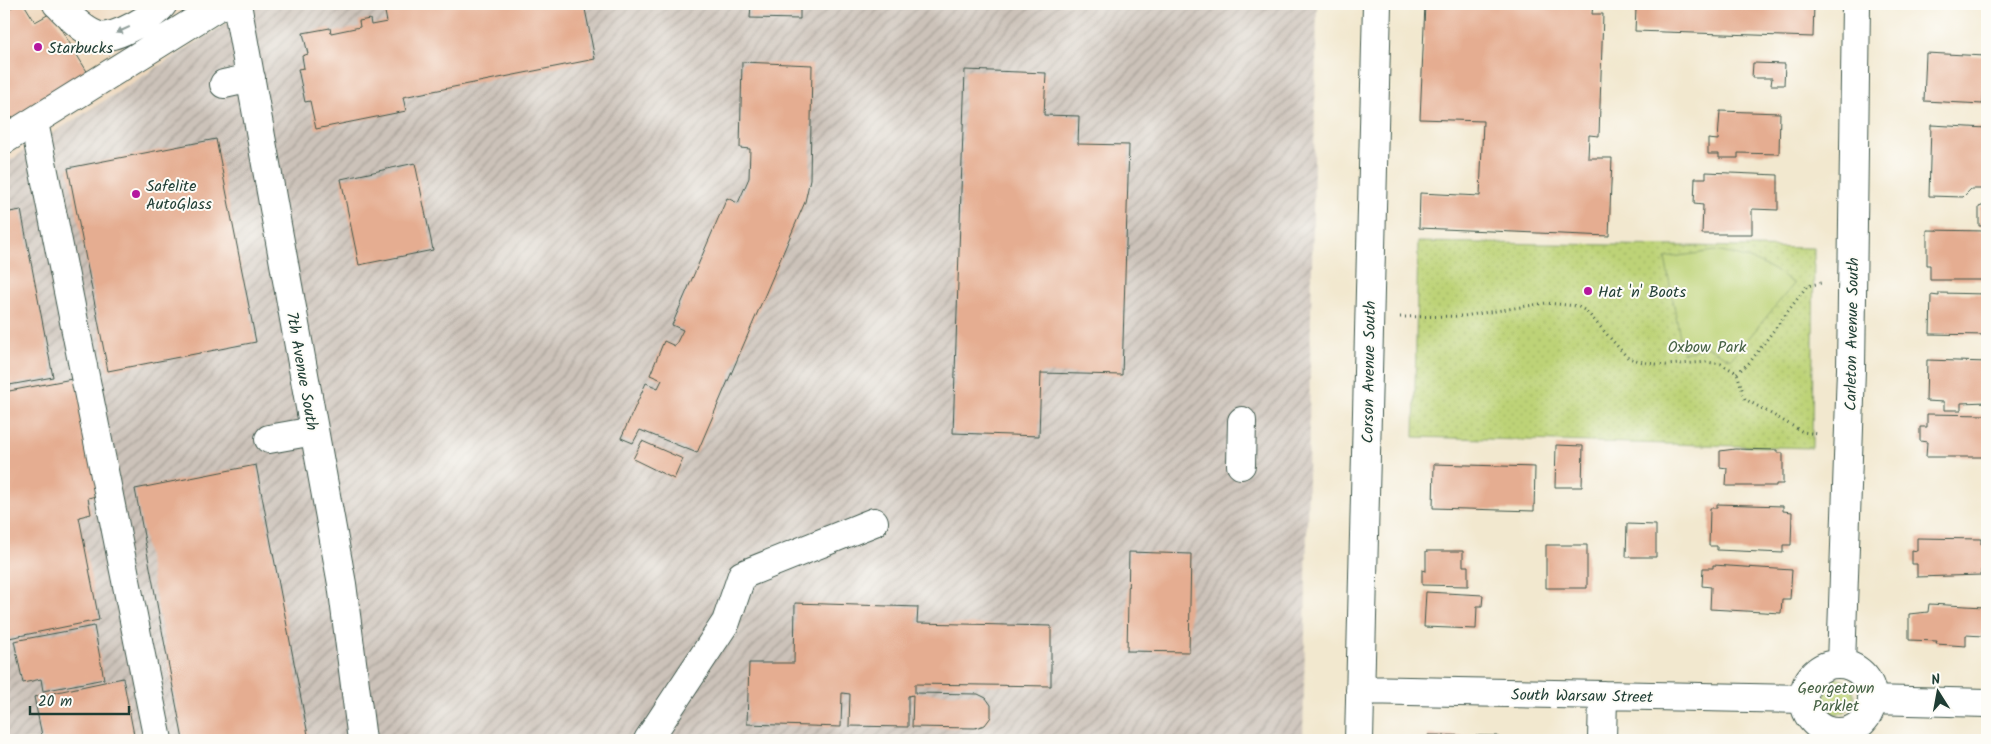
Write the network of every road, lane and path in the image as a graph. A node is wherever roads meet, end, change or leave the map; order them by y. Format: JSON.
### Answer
{"nodes":[{"id":1,"x":57,"y":4,"type":"edge"},
{"id":2,"x":163,"y":4,"type":"edge"},
{"id":3,"x":222,"y":4,"type":"edge"},
{"id":4,"x":237,"y":4,"type":"edge"},
{"id":5,"x":1377,"y":4,"type":"edge"},
{"id":6,"x":1856,"y":4,"type":"edge"},
{"id":7,"x":251,"y":78,"type":"junction"},
{"id":8,"x":224,"y":84,"type":"dead end"},
{"id":9,"x":34,"y":122,"type":"junction"},
{"id":10,"x":4,"y":140,"type":"edge"},
{"id":11,"x":1852,"y":277,"type":"junction"},
{"id":12,"x":1369,"y":317,"type":"junction"},
{"id":13,"x":1737,"y":373,"type":"junction"},
{"id":14,"x":1242,"y":422,"type":"dead end"},
{"id":15,"x":314,"y":431,"type":"junction"},
{"id":16,"x":1848,"y":437,"type":"junction"},
{"id":17,"x":269,"y":440,"type":"dead end"},
{"id":18,"x":1241,"y":465,"type":"dead end"},
{"id":19,"x":874,"y":522,"type":"dead end"},
{"id":20,"x":1841,"y":664,"type":"junction"},
{"id":21,"x":1360,"y":690,"type":"junction"},
{"id":22,"x":1603,"y":695,"type":"junction"},
{"id":23,"x":1804,"y":699,"type":"junction"},
{"id":24,"x":1872,"y":700,"type":"junction"},
{"id":25,"x":1987,"y":703,"type":"edge"},
{"id":26,"x":1838,"y":736,"type":"edge"},
{"id":27,"x":158,"y":740,"type":"edge"},
{"id":28,"x":362,"y":740,"type":"edge"},
{"id":29,"x":648,"y":740,"type":"edge"},
{"id":30,"x":1359,"y":740,"type":"edge"},
{"id":31,"x":1602,"y":740,"type":"edge"}],
"edges":[{"from":2,"to":1,"type":"street","one_way":true},
{"from":3,"to":9,"type":"street"},
{"from":4,"to":7,"type":"street","name":"7th Avenue South"},
{"from":5,"to":12,"type":"street","name":"Corson Avenue South"},
{"from":6,"to":11,"type":"street","name":"Carleton Avenue South"},
{"from":7,"to":8,"type":"street"},
{"from":7,"to":15,"type":"street","name":"7th Avenue South"},
{"from":9,"to":10,"type":"street"},
{"from":9,"to":27,"type":"street"},
{"from":11,"to":13,"type":"path"},
{"from":11,"to":16,"type":"street","name":"Carleton Avenue South"},
{"from":12,"to":13,"type":"path"},
{"from":12,"to":21,"type":"street","name":"Corson Avenue South"},
{"from":13,"to":16,"type":"path"},
{"from":14,"to":18,"type":"street"},
{"from":15,"to":17,"type":"street"},
{"from":15,"to":28,"type":"street","name":"7th Avenue South"},
{"from":16,"to":20,"type":"street","name":"Carleton Avenue South"},
{"from":19,"to":29,"type":"street"},
{"from":20,"to":23,"type":"street"},
{"from":20,"to":24,"type":"street"},
{"from":21,"to":22,"type":"street","name":"South Warsaw Street"},
{"from":21,"to":30,"type":"street","name":"Corson Avenue South"},
{"from":22,"to":23,"type":"street","name":"South Warsaw Street"},
{"from":22,"to":31,"type":"street"},
{"from":23,"to":26,"type":"street"},
{"from":24,"to":25,"type":"street"},
{"from":24,"to":26,"type":"street"}]}
